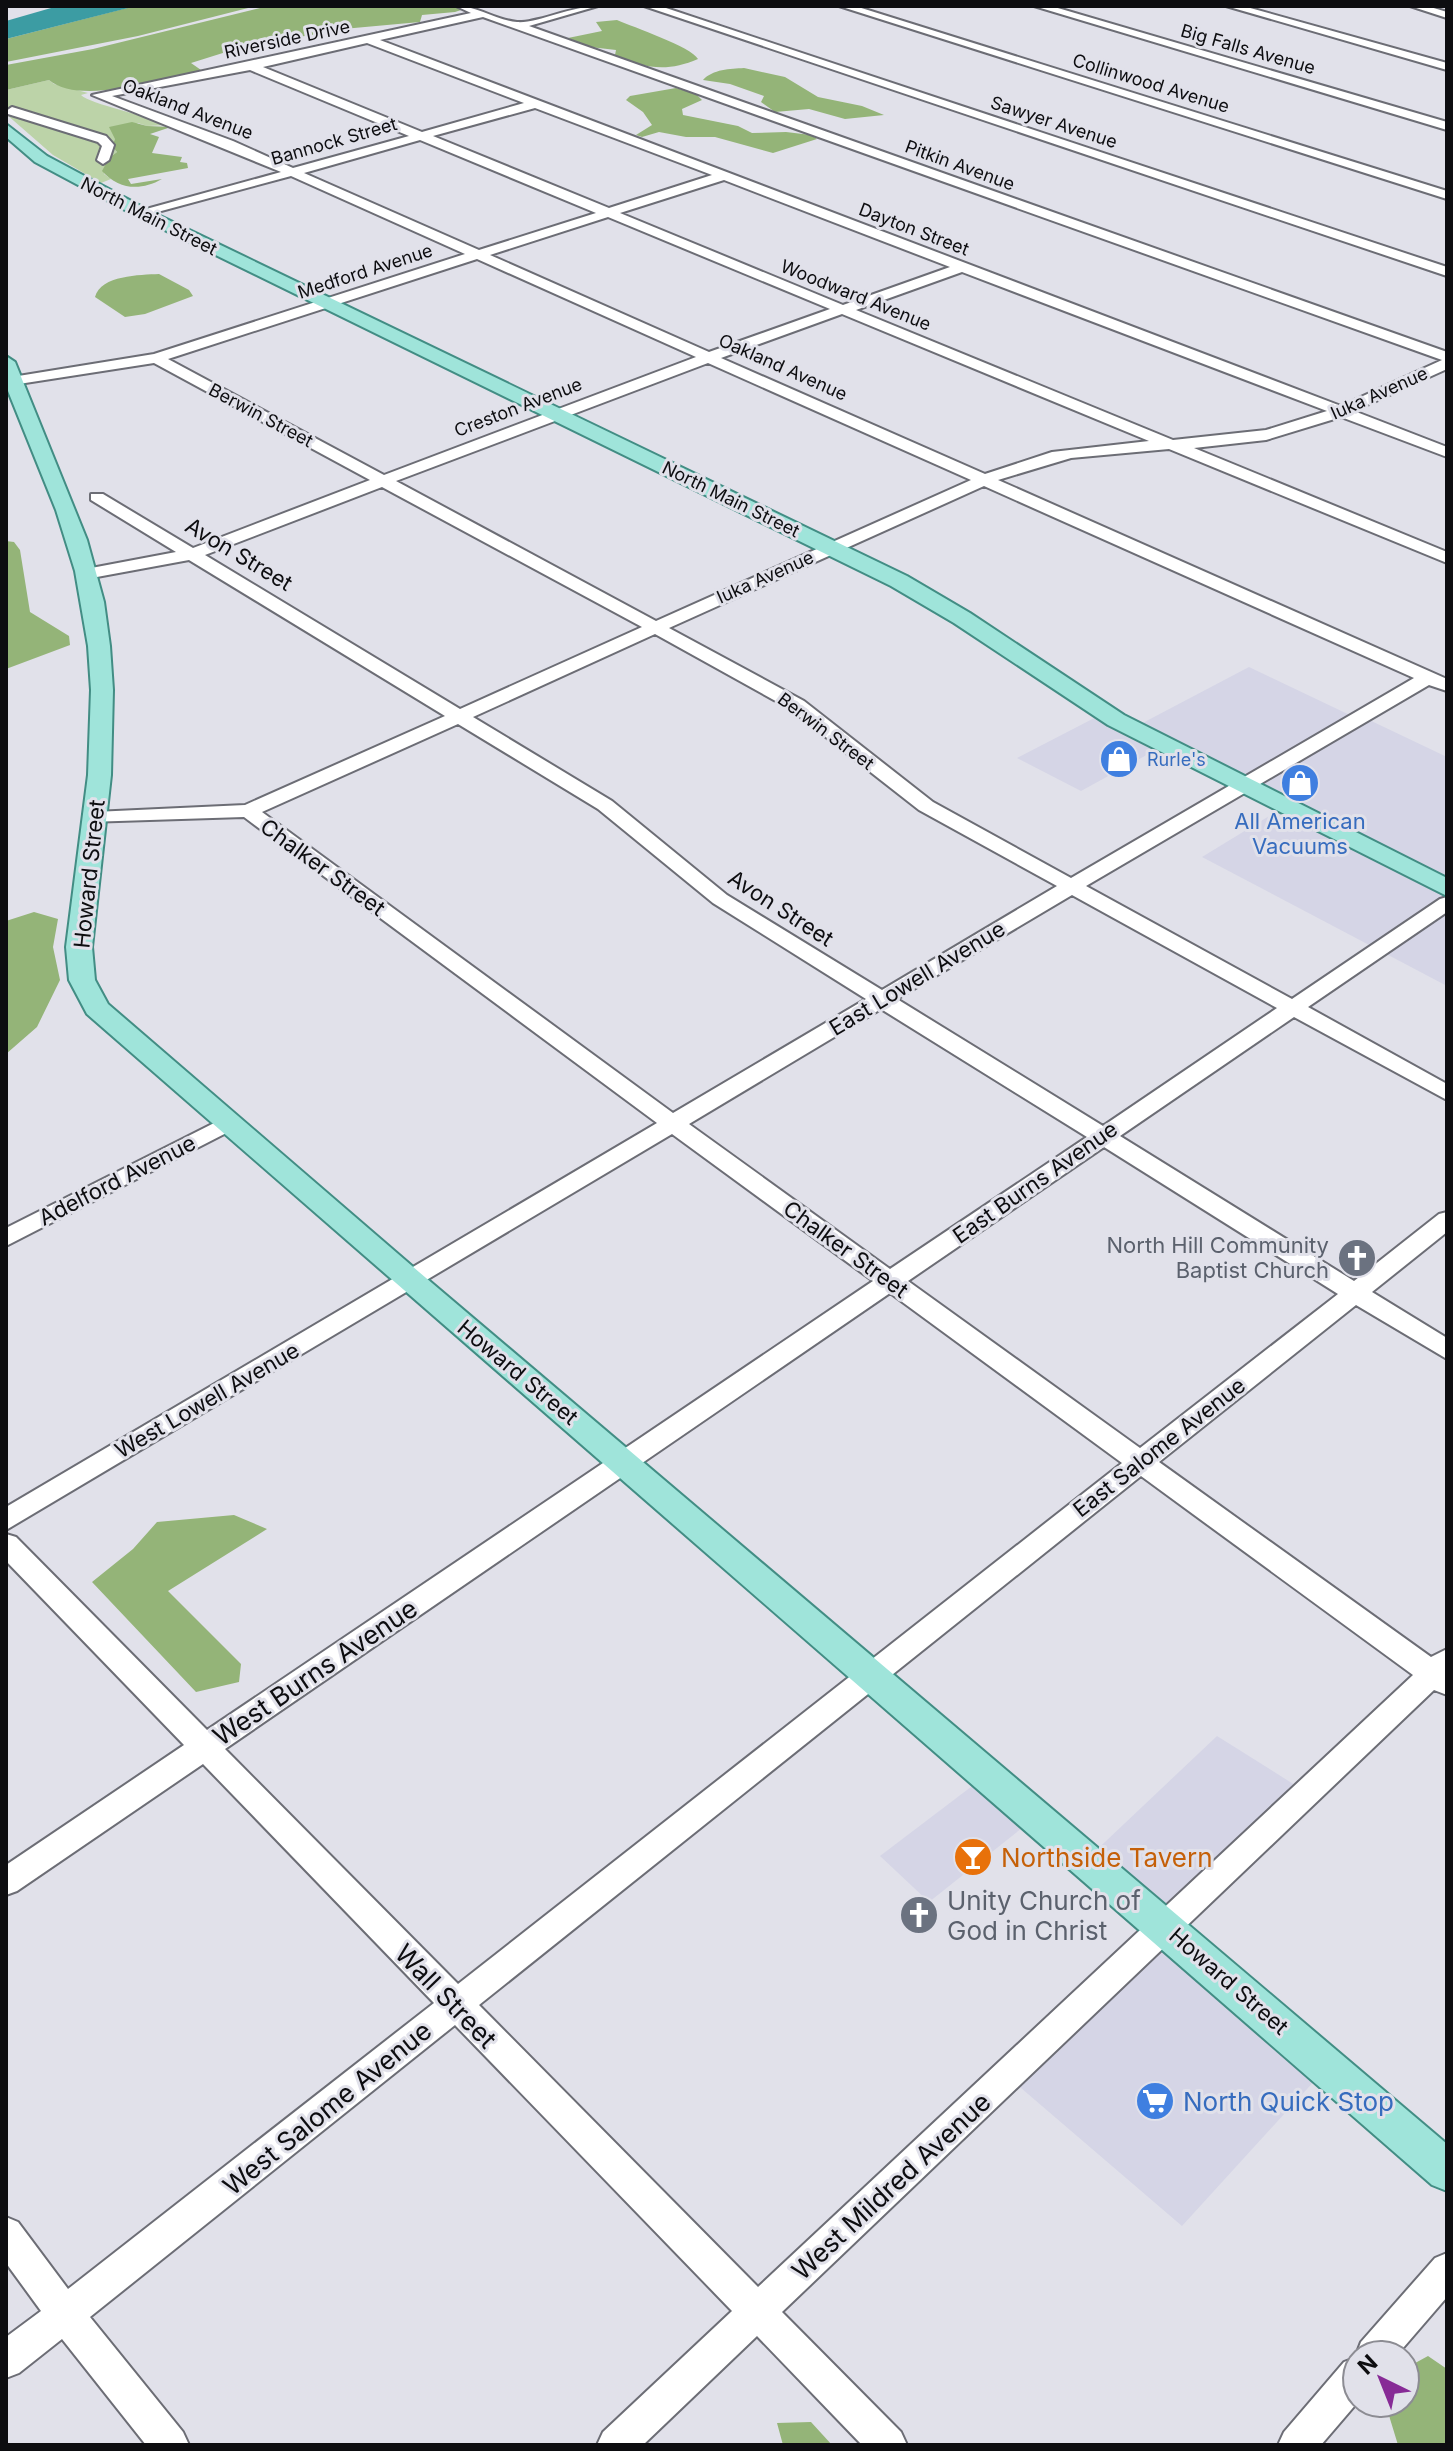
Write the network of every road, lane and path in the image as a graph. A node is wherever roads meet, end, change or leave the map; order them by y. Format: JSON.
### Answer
{"nodes":[{"id":1,"x":461,"y":6,"type":"edge"},
{"id":2,"x":593,"y":6,"type":"edge"},
{"id":3,"x":649,"y":6,"type":"edge"},
{"id":4,"x":844,"y":6,"type":"edge"},
{"id":5,"x":1039,"y":6,"type":"edge"},
{"id":6,"x":1231,"y":6,"type":"edge"},
{"id":7,"x":1415,"y":6,"type":"edge"},
{"id":8,"x":483,"y":14,"type":"junction"},
{"id":9,"x":1447,"y":15,"type":"edge"},
{"id":10,"x":518,"y":26,"type":"junction"},
{"id":11,"x":369,"y":40,"type":"junction"},
{"id":12,"x":251,"y":66,"type":"junction"},
{"id":13,"x":1447,"y":67,"type":"edge"},
{"id":14,"x":99,"y":95,"type":"junction"},
{"id":15,"x":83,"y":97,"type":"dead end"},
{"id":16,"x":535,"y":104,"type":"junction"},
{"id":17,"x":9,"y":120,"type":"edge"},
{"id":18,"x":1447,"y":126,"type":"edge"},
{"id":19,"x":419,"y":136,"type":"junction"},
{"id":20,"x":103,"y":160,"type":"dead end"},
{"id":21,"x":292,"y":172,"type":"junction"},
{"id":22,"x":723,"y":176,"type":"junction"},
{"id":23,"x":1447,"y":195,"type":"edge"},
{"id":24,"x":605,"y":212,"type":"junction"},
{"id":25,"x":144,"y":214,"type":"junction"},
{"id":26,"x":476,"y":253,"type":"junction"},
{"id":27,"x":962,"y":267,"type":"junction"},
{"id":28,"x":1447,"y":272,"type":"edge"},
{"id":29,"x":325,"y":302,"type":"junction"},
{"id":30,"x":842,"y":309,"type":"junction"},
{"id":31,"x":709,"y":357,"type":"junction"},
{"id":32,"x":156,"y":358,"type":"junction"},
{"id":33,"x":1447,"y":360,"type":"edge"},
{"id":34,"x":8,"y":375,"type":"edge"},
{"id":35,"x":1341,"y":411,"type":"junction"},
{"id":36,"x":556,"y":415,"type":"junction"},
{"id":37,"x":1171,"y":444,"type":"junction"},
{"id":38,"x":1447,"y":452,"type":"edge"},
{"id":39,"x":986,"y":480,"type":"junction"},
{"id":40,"x":384,"y":481,"type":"junction"},
{"id":41,"x":97,"y":497,"type":"dead end"},
{"id":42,"x":831,"y":548,"type":"junction"},
{"id":43,"x":192,"y":554,"type":"junction"},
{"id":44,"x":1447,"y":558,"type":"edge"},
{"id":45,"x":86,"y":574,"type":"junction"},
{"id":46,"x":654,"y":627,"type":"junction"},
{"id":47,"x":1437,"y":682,"type":"edge"},
{"id":48,"x":459,"y":716,"type":"junction"},
{"id":49,"x":1241,"y":786,"type":"junction"},
{"id":50,"x":248,"y":811,"type":"junction"},
{"id":51,"x":94,"y":818,"type":"junction"},
{"id":52,"x":1070,"y":887,"type":"junction"},
{"id":53,"x":1447,"y":888,"type":"edge"},
{"id":54,"x":1447,"y":903,"type":"edge"},
{"id":55,"x":881,"y":1000,"type":"junction"},
{"id":56,"x":1291,"y":1008,"type":"junction"},
{"id":57,"x":1447,"y":1093,"type":"edge"},
{"id":58,"x":228,"y":1123,"type":"junction"},
{"id":59,"x":672,"y":1123,"type":"junction"},
{"id":60,"x":1102,"y":1136,"type":"junction"},
{"id":61,"x":1447,"y":1220,"type":"edge"},
{"id":62,"x":6,"y":1238,"type":"edge"},
{"id":63,"x":408,"y":1279,"type":"junction"},
{"id":64,"x":890,"y":1282,"type":"junction"},
{"id":65,"x":1354,"y":1293,"type":"junction"},
{"id":66,"x":1447,"y":1350,"type":"edge"},
{"id":67,"x":1142,"y":1461,"type":"junction"},
{"id":68,"x":624,"y":1462,"type":"junction"},
{"id":69,"x":6,"y":1520,"type":"edge"},
{"id":70,"x":6,"y":1544,"type":"edge"},
{"id":71,"x":1442,"y":1672,"type":"edge"},
{"id":72,"x":874,"y":1677,"type":"junction"},
{"id":73,"x":204,"y":1748,"type":"junction"},
{"id":74,"x":6,"y":1882,"type":"edge"},
{"id":75,"x":1166,"y":1927,"type":"junction"},
{"id":76,"x":455,"y":2005,"type":"junction"},
{"id":77,"x":1447,"y":2171,"type":"edge"},
{"id":78,"x":6,"y":2234,"type":"edge"},
{"id":79,"x":1447,"y":2270,"type":"edge"},
{"id":80,"x":755,"y":2312,"type":"junction"},
{"id":81,"x":65,"y":2314,"type":"junction"},
{"id":82,"x":1388,"y":2339,"type":"edge"},
{"id":83,"x":6,"y":2360,"type":"edge"},
{"id":84,"x":1341,"y":2394,"type":"edge"},
{"id":85,"x":170,"y":2445,"type":"edge"},
{"id":86,"x":616,"y":2445,"type":"edge"},
{"id":87,"x":888,"y":2445,"type":"edge"},
{"id":88,"x":1297,"y":2445,"type":"edge"}],
"edges":[{"from":1,"to":8,"type":"street","name":"Pitkin Avenue"},
{"from":2,"to":10,"type":"street"},
{"from":3,"to":28,"type":"street","name":"Sawyer Avenue"},
{"from":4,"to":23,"type":"street","name":"Collinwood Avenue"},
{"from":5,"to":18,"type":"street","name":"Big Falls Avenue"},
{"from":6,"to":13,"type":"street"},
{"from":7,"to":9,"type":"street"},
{"from":8,"to":10,"type":"street","name":"Pitkin Avenue"},
{"from":8,"to":11,"type":"street","name":"Riverside Drive"},
{"from":10,"to":33,"type":"street","name":"Pitkin Avenue"},
{"from":11,"to":12,"type":"street","name":"Riverside Drive"},
{"from":11,"to":16,"type":"street","name":"Dayton Street"},
{"from":12,"to":14,"type":"street","name":"Riverside Drive"},
{"from":12,"to":19,"type":"street","name":"Woodward Avenue"},
{"from":14,"to":15,"type":"street","name":"Riverside Drive"},
{"from":14,"to":21,"type":"street","name":"Oakland Avenue"},
{"from":16,"to":19,"type":"street","name":"Bannock Street"},
{"from":16,"to":22,"type":"street","name":"Dayton Street"},
{"from":17,"to":20,"type":"street"},
{"from":17,"to":25,"type":"main road","name":"North Main Street"},
{"from":19,"to":21,"type":"street","name":"Bannock Street"},
{"from":19,"to":24,"type":"street","name":"Woodward Avenue"},
{"from":21,"to":25,"type":"street","name":"Bannock Street"},
{"from":21,"to":26,"type":"street","name":"Oakland Avenue"},
{"from":22,"to":24,"type":"street","name":"Medford Avenue"},
{"from":22,"to":27,"type":"street","name":"Dayton Street"},
{"from":24,"to":26,"type":"street","name":"Medford Avenue"},
{"from":24,"to":30,"type":"street","name":"Woodward Avenue"},
{"from":25,"to":29,"type":"main road","name":"North Main Street"},
{"from":26,"to":29,"type":"street","name":"Medford Avenue"},
{"from":26,"to":31,"type":"street","name":"Oakland Avenue"},
{"from":27,"to":30,"type":"street","name":"Creston Avenue"},
{"from":27,"to":35,"type":"street","name":"Dayton Street"},
{"from":29,"to":32,"type":"street","name":"Medford Avenue"},
{"from":29,"to":36,"type":"main road","name":"North Main Street"},
{"from":30,"to":31,"type":"street","name":"Creston Avenue"},
{"from":30,"to":37,"type":"street","name":"Woodward Avenue"},
{"from":31,"to":36,"type":"street","name":"Creston Avenue"},
{"from":31,"to":39,"type":"street","name":"Oakland Avenue"},
{"from":32,"to":34,"type":"street","name":"Medford Avenue"},
{"from":32,"to":40,"type":"street","name":"Berwin Street"},
{"from":33,"to":35,"type":"street","name":"Iuka Avenue"},
{"from":34,"to":45,"type":"main road","name":"Howard Street"},
{"from":35,"to":37,"type":"street","name":"Iuka Avenue"},
{"from":35,"to":38,"type":"street","name":"Dayton Street"},
{"from":36,"to":40,"type":"street","name":"Creston Avenue"},
{"from":36,"to":42,"type":"main road","name":"North Main Street"},
{"from":37,"to":39,"type":"street","name":"Iuka Avenue"},
{"from":37,"to":44,"type":"street","name":"Woodward Avenue"},
{"from":39,"to":42,"type":"street","name":"Iuka Avenue"},
{"from":39,"to":47,"type":"street","name":"Oakland Avenue"},
{"from":40,"to":43,"type":"street","name":"Creston Avenue"},
{"from":40,"to":46,"type":"street","name":"Berwin Street"},
{"from":41,"to":43,"type":"street","name":"Avon Street"},
{"from":42,"to":46,"type":"street","name":"Iuka Avenue"},
{"from":42,"to":49,"type":"main road","name":"North Main Street"},
{"from":43,"to":45,"type":"street","name":"Creston Avenue"},
{"from":43,"to":48,"type":"street","name":"Avon Street"},
{"from":45,"to":51,"type":"main road","name":"Howard Street"},
{"from":46,"to":48,"type":"street","name":"Iuka Avenue"},
{"from":46,"to":52,"type":"street","name":"Berwin Street"},
{"from":47,"to":49,"type":"street","name":"East Lowell Avenue"},
{"from":48,"to":50,"type":"street","name":"Iuka Avenue"},
{"from":48,"to":55,"type":"street","name":"Avon Street"},
{"from":49,"to":52,"type":"street","name":"East Lowell Avenue"},
{"from":49,"to":53,"type":"main road","name":"North Main Street"},
{"from":50,"to":51,"type":"street","name":"Iuka Avenue"},
{"from":50,"to":59,"type":"street","name":"Chalker Street"},
{"from":51,"to":58,"type":"main road","name":"Howard Street"},
{"from":52,"to":55,"type":"street","name":"East Lowell Avenue"},
{"from":52,"to":56,"type":"street","name":"Berwin Street"},
{"from":54,"to":56,"type":"street","name":"East Burns Avenue"},
{"from":55,"to":59,"type":"street","name":"East Lowell Avenue"},
{"from":55,"to":60,"type":"street","name":"Avon Street"},
{"from":56,"to":57,"type":"street","name":"Berwin Street"},
{"from":56,"to":60,"type":"street","name":"East Burns Avenue"},
{"from":58,"to":62,"type":"street","name":"Adelford Avenue"},
{"from":58,"to":63,"type":"main road","name":"Howard Street"},
{"from":59,"to":63,"type":"street","name":"East Lowell Avenue"},
{"from":59,"to":64,"type":"street","name":"Chalker Street"},
{"from":60,"to":64,"type":"street","name":"East Burns Avenue"},
{"from":60,"to":65,"type":"street","name":"Avon Street"},
{"from":61,"to":65,"type":"street","name":"East Salome Avenue"},
{"from":63,"to":68,"type":"main road","name":"Howard Street"},
{"from":63,"to":69,"type":"street","name":"West Lowell Avenue"},
{"from":64,"to":67,"type":"street","name":"Chalker Street"},
{"from":64,"to":68,"type":"street","name":"East Burns Avenue"},
{"from":65,"to":66,"type":"street","name":"Avon Street"},
{"from":65,"to":67,"type":"street","name":"East Salome Avenue"},
{"from":67,"to":71,"type":"street","name":"Chalker Street"},
{"from":67,"to":72,"type":"street","name":"East Salome Avenue"},
{"from":68,"to":72,"type":"main road","name":"Howard Street"},
{"from":68,"to":73,"type":"street","name":"West Burns Avenue"},
{"from":70,"to":73,"type":"street","name":"Wall Street"},
{"from":71,"to":75,"type":"street","name":"West Mildred Avenue"},
{"from":72,"to":75,"type":"main road","name":"Howard Street"},
{"from":72,"to":76,"type":"street","name":"West Salome Avenue"},
{"from":73,"to":74,"type":"street","name":"West Burns Avenue"},
{"from":73,"to":76,"type":"street","name":"Wall Street"},
{"from":75,"to":77,"type":"main road","name":"Howard Street"},
{"from":75,"to":80,"type":"street","name":"West Mildred Avenue"},
{"from":76,"to":80,"type":"street","name":"Wall Street"},
{"from":76,"to":81,"type":"street","name":"West Salome Avenue"},
{"from":78,"to":81,"type":"street"},
{"from":79,"to":82,"type":"street"},
{"from":80,"to":86,"type":"street","name":"West Mildred Avenue"},
{"from":80,"to":87,"type":"street","name":"Wall Street"},
{"from":81,"to":83,"type":"street","name":"West Salome Avenue"},
{"from":81,"to":85,"type":"street"},
{"from":84,"to":88,"type":"street"}]}
